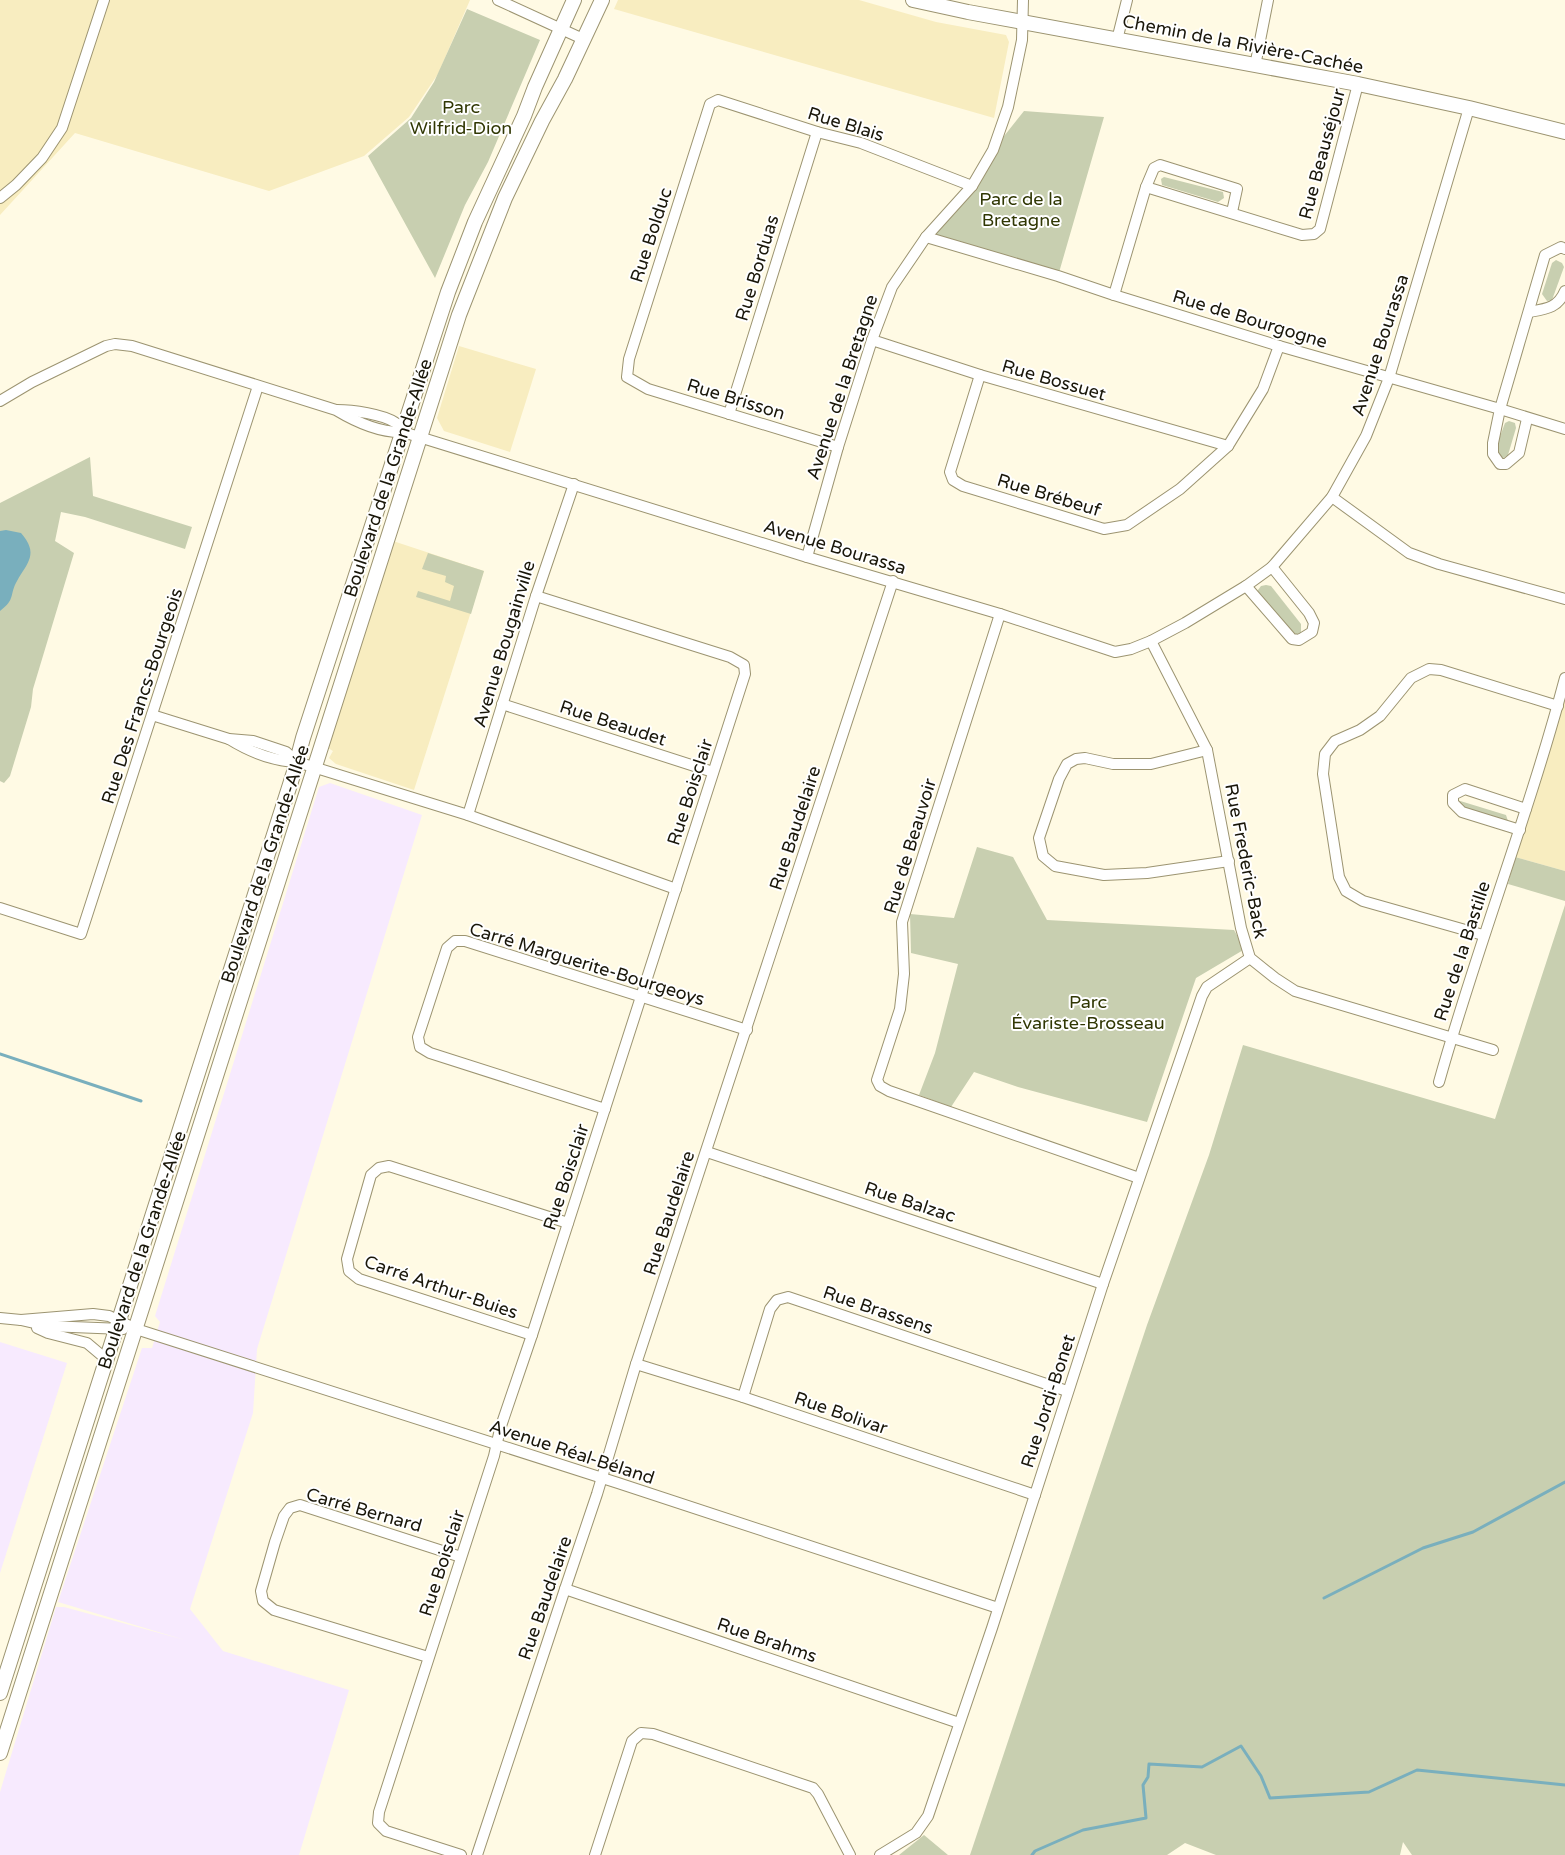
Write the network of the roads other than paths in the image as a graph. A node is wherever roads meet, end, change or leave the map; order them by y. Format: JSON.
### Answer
{"nodes":[{"id":1,"x":104,"y":0,"type":"edge"},
{"id":2,"x":498,"y":0,"type":"edge"},
{"id":3,"x":574,"y":0,"type":"edge"},
{"id":4,"x":602,"y":0,"type":"edge"},
{"id":5,"x":913,"y":0,"type":"edge"},
{"id":6,"x":1023,"y":0,"type":"edge"},
{"id":7,"x":1127,"y":0,"type":"edge"},
{"id":8,"x":1268,"y":0,"type":"edge"},
{"id":9,"x":1022,"y":22,"type":"junction"},
{"id":10,"x":562,"y":29,"type":"junction"},
{"id":11,"x":583,"y":39,"type":"junction"},
{"id":12,"x":1117,"y":40,"type":"junction"},
{"id":13,"x":1255,"y":66,"type":"junction"},
{"id":14,"x":1358,"y":84,"type":"junction"},
{"id":15,"x":710,"y":104,"type":"joint"},
{"id":16,"x":1469,"y":108,"type":"junction"},
{"id":17,"x":817,"y":132,"type":"junction"},
{"id":18,"x":1565,"y":132,"type":"edge"},
{"id":19,"x":972,"y":186,"type":"junction"},
{"id":20,"x":1146,"y":187,"type":"junction"},
{"id":21,"x":0,"y":198,"type":"edge"},
{"id":22,"x":1232,"y":212,"type":"junction"},
{"id":23,"x":926,"y":237,"type":"junction"},
{"id":24,"x":1565,"y":249,"type":"edge"},
{"id":25,"x":1565,"y":291,"type":"edge"},
{"id":26,"x":1114,"y":295,"type":"junction"},
{"id":27,"x":1529,"y":312,"type":"junction"},
{"id":28,"x":872,"y":340,"type":"junction"},
{"id":29,"x":1279,"y":346,"type":"junction"},
{"id":30,"x":980,"y":375,"type":"junction"},
{"id":31,"x":627,"y":377,"type":"joint"},
{"id":32,"x":1389,"y":378,"type":"junction"},
{"id":33,"x":258,"y":386,"type":"junction"},
{"id":34,"x":0,"y":401,"type":"edge"},
{"id":35,"x":1500,"y":409,"type":"junction"},
{"id":36,"x":729,"y":414,"type":"junction"},
{"id":37,"x":1527,"y":418,"type":"junction"},
{"id":38,"x":1565,"y":430,"type":"edge"},
{"id":39,"x":404,"y":432,"type":"junction"},
{"id":40,"x":420,"y":437,"type":"junction"},
{"id":41,"x":1228,"y":446,"type":"junction"},
{"id":42,"x":838,"y":447,"type":"junction"},
{"id":43,"x":574,"y":484,"type":"junction"},
{"id":44,"x":1332,"y":497,"type":"junction"},
{"id":45,"x":807,"y":556,"type":"junction"},
{"id":46,"x":1272,"y":567,"type":"junction"},
{"id":47,"x":893,"y":581,"type":"junction"},
{"id":48,"x":1246,"y":586,"type":"junction"},
{"id":49,"x":536,"y":596,"type":"junction"},
{"id":50,"x":1565,"y":599,"type":"edge"},
{"id":51,"x":1000,"y":614,"type":"junction"},
{"id":52,"x":1151,"y":641,"type":"junction"},
{"id":53,"x":1565,"y":678,"type":"edge"},
{"id":54,"x":502,"y":704,"type":"junction"},
{"id":55,"x":1558,"y":706,"type":"junction"},
{"id":56,"x":152,"y":715,"type":"junction"},
{"id":57,"x":1207,"y":750,"type":"junction"},
{"id":58,"x":296,"y":762,"type":"junction"},
{"id":59,"x":315,"y":768,"type":"junction"},
{"id":60,"x":713,"y":772,"type":"junction"},
{"id":61,"x":1526,"y":809,"type":"junction"},
{"id":62,"x":468,"y":815,"type":"junction"},
{"id":63,"x":1520,"y":830,"type":"junction"},
{"id":64,"x":1228,"y":861,"type":"junction"},
{"id":65,"x":676,"y":889,"type":"junction"},
{"id":66,"x":0,"y":908,"type":"edge"},
{"id":67,"x":1483,"y":935,"type":"junction"},
{"id":68,"x":1250,"y":958,"type":"junction"},
{"id":69,"x":641,"y":997,"type":"junction"},
{"id":70,"x":746,"y":1030,"type":"junction"},
{"id":71,"x":1451,"y":1038,"type":"junction"},
{"id":72,"x":1493,"y":1050,"type":"dead end"},
{"id":73,"x":1439,"y":1082,"type":"dead end"},
{"id":74,"x":605,"y":1108,"type":"junction"},
{"id":75,"x":707,"y":1152,"type":"junction"},
{"id":76,"x":1139,"y":1178,"type":"junction"},
{"id":77,"x":568,"y":1223,"type":"junction"},
{"id":78,"x":1103,"y":1284,"type":"junction"},
{"id":79,"x":0,"y":1318,"type":"edge"},
{"id":80,"x":21,"y":1320,"type":"junction"},
{"id":81,"x":117,"y":1325,"type":"junction"},
{"id":82,"x":136,"y":1329,"type":"junction"},
{"id":83,"x":532,"y":1335,"type":"junction"},
{"id":84,"x":106,"y":1359,"type":"junction"},
{"id":85,"x":636,"y":1364,"type":"junction"},
{"id":86,"x":1067,"y":1391,"type":"junction"},
{"id":87,"x":743,"y":1397,"type":"junction"},
{"id":88,"x":496,"y":1444,"type":"junction"},
{"id":89,"x":602,"y":1478,"type":"junction"},
{"id":90,"x":1035,"y":1495,"type":"junction"},
{"id":91,"x":461,"y":1557,"type":"junction"},
{"id":92,"x":564,"y":1589,"type":"junction"},
{"id":93,"x":998,"y":1608,"type":"junction"},
{"id":94,"x":428,"y":1657,"type":"junction"},
{"id":95,"x":0,"y":1693,"type":"edge"},
{"id":96,"x":959,"y":1723,"type":"junction"},
{"id":97,"x":0,"y":1753,"type":"edge"},
{"id":98,"x":461,"y":1855,"type":"edge"},
{"id":99,"x":478,"y":1855,"type":"edge"},
{"id":100,"x":595,"y":1855,"type":"edge"},
{"id":101,"x":850,"y":1855,"type":"edge"},
{"id":102,"x":880,"y":1855,"type":"edge"}],
"edges":[{"from":1,"to":21,"type":"street"},
{"from":2,"to":10,"type":"street"},
{"from":3,"to":10,"type":"street","name":"Boulevard de la Grande-Allée"},
{"from":4,"to":11,"type":"street","name":"Boulevard de la Grande-Allée"},
{"from":5,"to":9,"type":"street","name":"Chemin de la Rivière-Cachée"},
{"from":6,"to":9,"type":"street","name":"Avenue de la Bretagne"},
{"from":7,"to":12,"type":"street"},
{"from":8,"to":13,"type":"street"},
{"from":9,"to":12,"type":"street","name":"Chemin de la Rivière-Cachée"},
{"from":9,"to":19,"type":"street","name":"Avenue de la Bretagne"},
{"from":10,"to":11,"type":"street"},
{"from":10,"to":39,"type":"street","name":"Boulevard de la Grande-Allée"},
{"from":11,"to":40,"type":"street","name":"Boulevard de la Grande-Allée"},
{"from":12,"to":13,"type":"street","name":"Chemin de la Rivière-Cachée"},
{"from":13,"to":14,"type":"street","name":"Chemin de la Rivière-Cachée"},
{"from":14,"to":16,"type":"street","name":"Chemin de la Rivière-Cachée"},
{"from":14,"to":22,"type":"street","name":"Rue Beauséjour"},
{"from":15,"to":17,"type":"street","name":"Rue Blais"},
{"from":15,"to":31,"type":"street","name":"Rue Bolduc"},
{"from":16,"to":18,"type":"street","name":"Chemin de la Rivière-Cachée"},
{"from":16,"to":32,"type":"street","name":"Avenue Bourassa"},
{"from":17,"to":19,"type":"street","name":"Rue Blais"},
{"from":17,"to":36,"type":"street","name":"Rue Borduas"},
{"from":19,"to":23,"type":"street","name":"Avenue de la Bretagne"},
{"from":20,"to":22,"type":"street","name":"Rue Beauséjour"},
{"from":20,"to":22,"type":"street"},
{"from":20,"to":26,"type":"street"},
{"from":23,"to":26,"type":"street","name":"Rue de Bourgogne"},
{"from":23,"to":28,"type":"street","name":"Avenue de la Bretagne"},
{"from":24,"to":27,"type":"street"},
{"from":25,"to":27,"type":"street"},
{"from":26,"to":29,"type":"street","name":"Rue de Bourgogne"},
{"from":27,"to":35,"type":"street"},
{"from":28,"to":30,"type":"street","name":"Rue Bossuet"},
{"from":28,"to":42,"type":"street","name":"Avenue de la Bretagne"},
{"from":29,"to":32,"type":"street","name":"Rue de Bourgogne"},
{"from":29,"to":41,"type":"street","name":"Rue Brébeuf"},
{"from":30,"to":41,"type":"street","name":"Rue Bossuet"},
{"from":30,"to":41,"type":"street","name":"Rue Brébeuf"},
{"from":31,"to":36,"type":"street","name":"Rue Brisson"},
{"from":32,"to":35,"type":"street","name":"Rue de Bourgogne"},
{"from":32,"to":44,"type":"street","name":"Avenue Bourassa"},
{"from":33,"to":34,"type":"street"},
{"from":33,"to":39,"type":"street"},
{"from":33,"to":56,"type":"street","name":"Rue Des Francs-Bourgeois"},
{"from":35,"to":37,"type":"street","name":"Rue de Bourgogne"},
{"from":35,"to":37,"type":"street"},
{"from":36,"to":42,"type":"street","name":"Rue Brisson"},
{"from":37,"to":38,"type":"street","name":"Rue de Bourgogne"},
{"from":39,"to":40,"type":"street","name":"Avenue Bourassa"},
{"from":39,"to":58,"type":"street","name":"Boulevard de la Grande-Allée"},
{"from":40,"to":43,"type":"street","name":"Avenue Bourassa"},
{"from":40,"to":59,"type":"street","name":"Boulevard de la Grande-Allée"},
{"from":42,"to":45,"type":"street","name":"Avenue de la Bretagne"},
{"from":43,"to":45,"type":"street","name":"Avenue Bourassa"},
{"from":43,"to":49,"type":"street","name":"Avenue Bougainville"},
{"from":44,"to":46,"type":"street","name":"Avenue Bourassa"},
{"from":44,"to":50,"type":"street"},
{"from":45,"to":47,"type":"street","name":"Avenue Bourassa"},
{"from":46,"to":48,"type":"street","name":"Avenue Bourassa"},
{"from":46,"to":48,"type":"street"},
{"from":47,"to":51,"type":"street","name":"Avenue Bourassa"},
{"from":47,"to":70,"type":"street","name":"Rue Baudelaire"},
{"from":48,"to":52,"type":"street","name":"Avenue Bourassa"},
{"from":49,"to":54,"type":"street","name":"Avenue Bougainville"},
{"from":49,"to":60,"type":"street","name":"Rue Boisclair"},
{"from":51,"to":52,"type":"street","name":"Avenue Bourassa"},
{"from":51,"to":76,"type":"street","name":"Rue de Beauvoir"},
{"from":52,"to":57,"type":"street","name":"Rue Frederic-Back"},
{"from":53,"to":55,"type":"street","name":"Rue de la Bastille"},
{"from":54,"to":60,"type":"street","name":"Rue Beaudet"},
{"from":54,"to":62,"type":"street","name":"Avenue Bougainville"},
{"from":55,"to":61,"type":"street","name":"Rue de la Bastille"},
{"from":55,"to":67,"type":"street"},
{"from":56,"to":58,"type":"street"},
{"from":56,"to":66,"type":"street","name":"Rue Des Francs-Bourgeois"},
{"from":57,"to":64,"type":"street","name":"Rue Frederic-Back"},
{"from":57,"to":64,"type":"street"},
{"from":58,"to":59,"type":"street"},
{"from":58,"to":81,"type":"street","name":"Boulevard de la Grande-Allée"},
{"from":59,"to":62,"type":"street"},
{"from":59,"to":82,"type":"street","name":"Boulevard de la Grande-Allée"},
{"from":60,"to":65,"type":"street","name":"Rue Boisclair"},
{"from":61,"to":63,"type":"street","name":"Rue de la Bastille"},
{"from":61,"to":63,"type":"street"},
{"from":62,"to":65,"type":"street"},
{"from":63,"to":67,"type":"street","name":"Rue de la Bastille"},
{"from":64,"to":68,"type":"street","name":"Rue Frederic-Back"},
{"from":65,"to":69,"type":"street","name":"Rue Boisclair"},
{"from":67,"to":71,"type":"street","name":"Rue de la Bastille"},
{"from":68,"to":71,"type":"street","name":"Rue Frederic-Back"},
{"from":68,"to":76,"type":"street","name":"Rue Jordi-Bonet"},
{"from":69,"to":70,"type":"street","name":"Carré Marguerite-Bourgeoys"},
{"from":69,"to":74,"type":"street","name":"Rue Boisclair"},
{"from":69,"to":74,"type":"street","name":"Carré Marguerite-Bourgeoys"},
{"from":70,"to":75,"type":"street","name":"Rue Baudelaire"},
{"from":71,"to":72,"type":"street","name":"Rue Frederic-Back"},
{"from":71,"to":73,"type":"street","name":"Rue de la Bastille"},
{"from":74,"to":77,"type":"street","name":"Rue Boisclair"},
{"from":75,"to":78,"type":"street","name":"Rue Balzac"},
{"from":75,"to":85,"type":"street","name":"Rue Baudelaire"},
{"from":76,"to":78,"type":"street","name":"Rue Jordi-Bonet"},
{"from":77,"to":83,"type":"street","name":"Rue Boisclair"},
{"from":77,"to":83,"type":"street","name":"Carré Arthur-Buies"},
{"from":78,"to":86,"type":"street","name":"Rue Jordi-Bonet"},
{"from":79,"to":80,"type":"street"},
{"from":80,"to":81,"type":"street"},
{"from":80,"to":81,"type":"street"},
{"from":80,"to":84,"type":"street"},
{"from":81,"to":82,"type":"street","name":"Avenue Réal-Béland"},
{"from":81,"to":84,"type":"street","name":"Boulevard de la Grande-Allée"},
{"from":82,"to":88,"type":"street","name":"Avenue Réal-Béland"},
{"from":82,"to":97,"type":"street","name":"Boulevard de la Grande-Allée"},
{"from":83,"to":88,"type":"street","name":"Rue Boisclair"},
{"from":84,"to":95,"type":"street","name":"Boulevard de la Grande-Allée"},
{"from":85,"to":87,"type":"street","name":"Rue Bolivar"},
{"from":85,"to":89,"type":"street","name":"Rue Baudelaire"},
{"from":86,"to":87,"type":"street","name":"Rue Brassens"},
{"from":86,"to":90,"type":"street","name":"Rue Jordi-Bonet"},
{"from":87,"to":90,"type":"street","name":"Rue Bolivar"},
{"from":88,"to":89,"type":"street","name":"Avenue Réal-Béland"},
{"from":88,"to":91,"type":"street","name":"Rue Boisclair"},
{"from":89,"to":92,"type":"street","name":"Rue Baudelaire"},
{"from":89,"to":93,"type":"street","name":"Avenue Réal-Béland"},
{"from":90,"to":93,"type":"street","name":"Rue Jordi-Bonet"},
{"from":91,"to":94,"type":"street","name":"Rue Boisclair"},
{"from":91,"to":94,"type":"street","name":"Carré Bernard"},
{"from":92,"to":96,"type":"street","name":"Rue Brahms"},
{"from":92,"to":99,"type":"street","name":"Rue Baudelaire"},
{"from":93,"to":96,"type":"street","name":"Rue Jordi-Bonet"},
{"from":94,"to":98,"type":"street","name":"Rue Boisclair"},
{"from":96,"to":102,"type":"street","name":"Rue Jordi-Bonet"},
{"from":100,"to":101,"type":"street"}]}
